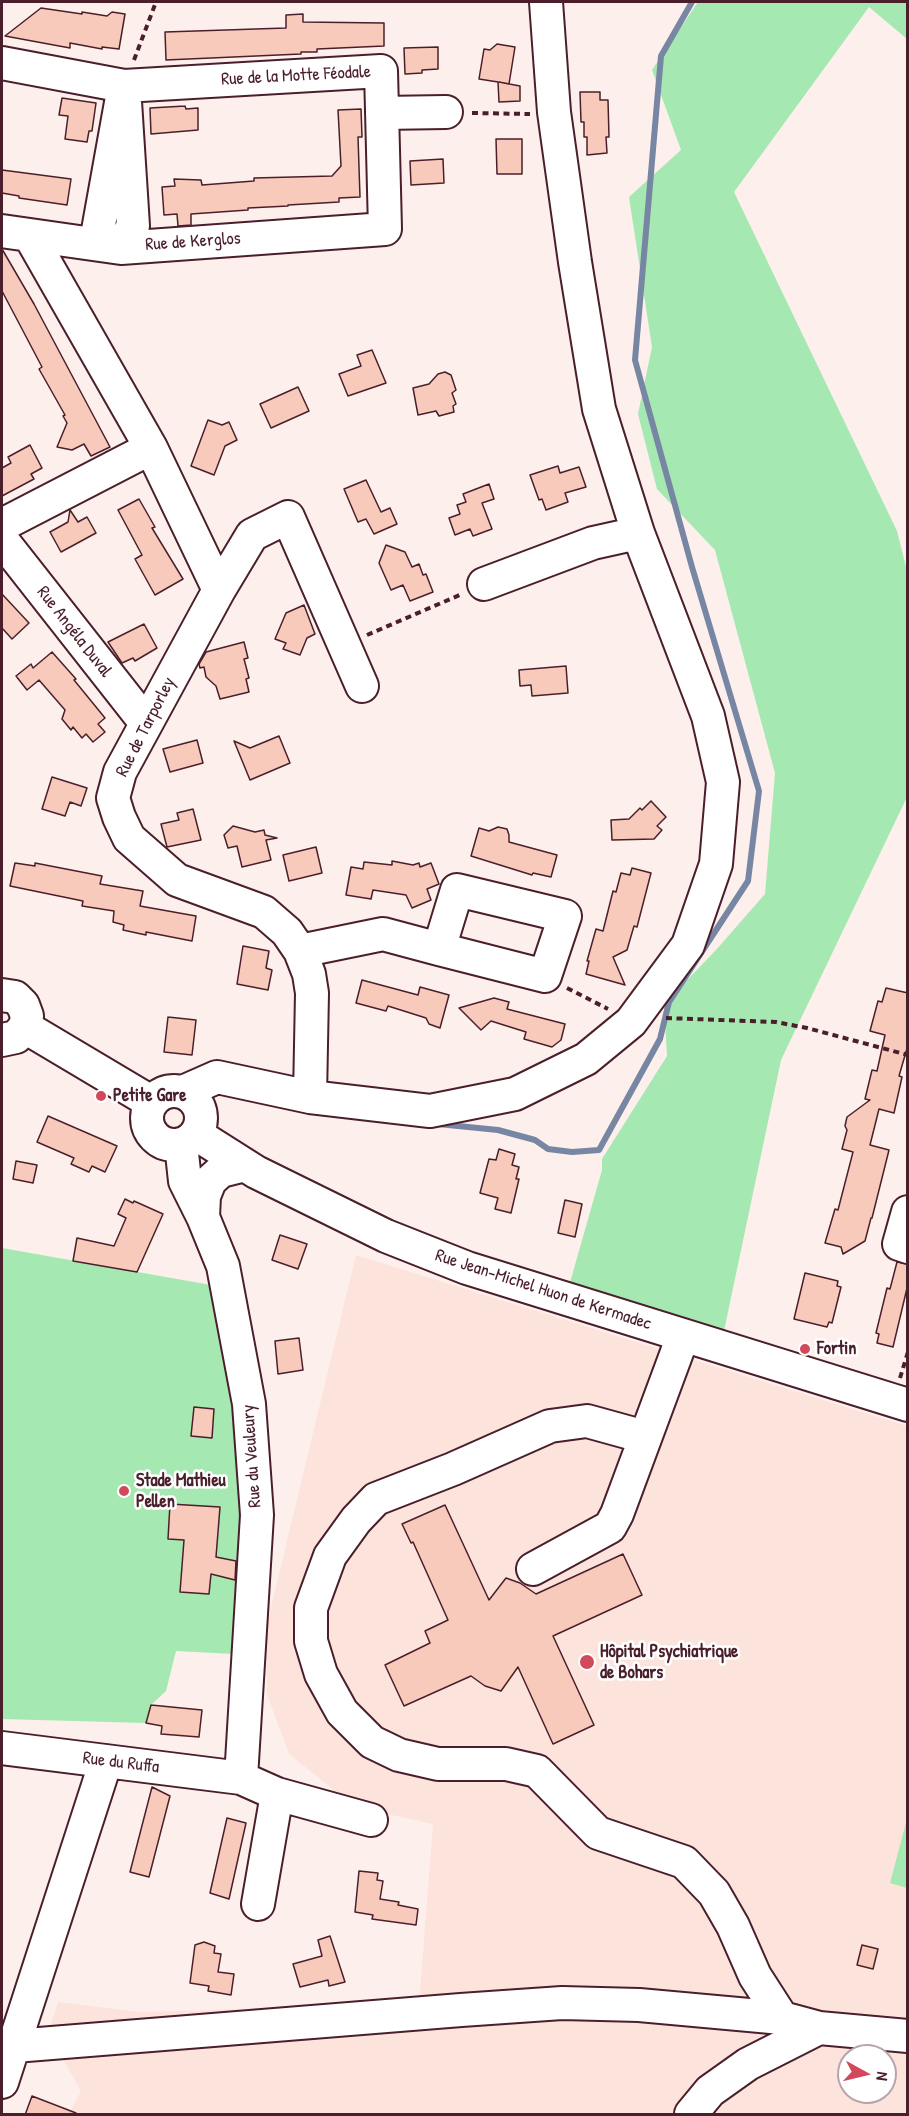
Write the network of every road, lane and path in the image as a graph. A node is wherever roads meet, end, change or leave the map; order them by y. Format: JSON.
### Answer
{"nodes":[{"id":1,"x":156,"y":2,"type":"edge"},
{"id":2,"x":546,"y":2,"type":"edge"},
{"id":3,"x":2,"y":63,"type":"edge"},
{"id":4,"x":124,"y":86,"type":"junction"},
{"id":5,"x":530,"y":104,"type":"dead end"},
{"id":6,"x":446,"y":112,"type":"joint"},
{"id":7,"x":382,"y":113,"type":"junction"},
{"id":8,"x":385,"y":229,"type":"joint"},
{"id":9,"x":16,"y":233,"type":"edge"},
{"id":10,"x":121,"y":248,"type":"junction"},
{"id":11,"x":151,"y":448,"type":"junction"},
{"id":12,"x":2,"y":525,"type":"edge"},
{"id":13,"x":638,"y":533,"type":"junction"},
{"id":14,"x":2,"y":540,"type":"edge"},
{"id":15,"x":484,"y":585,"type":"joint"},
{"id":16,"x":219,"y":590,"type":"junction"},
{"id":17,"x":344,"y":644,"type":"junction"},
{"id":18,"x":362,"y":686,"type":"dead end"},
{"id":19,"x":146,"y":723,"type":"junction"},
{"id":20,"x":439,"y":948,"type":"junction"},
{"id":21,"x":300,"y":951,"type":"junction"},
{"id":22,"x":545,"y":976,"type":"junction"},
{"id":23,"x":2,"y":995,"type":"edge"},
{"id":24,"x":646,"y":1020,"type":"junction"},
{"id":25,"x":13,"y":1034,"type":"edge"},
{"id":26,"x":908,"y":1055,"type":"edge"},
{"id":27,"x":183,"y":1092,"type":"junction"},
{"id":28,"x":310,"y":1098,"type":"junction"},
{"id":29,"x":151,"y":1102,"type":"junction"},
{"id":30,"x":188,"y":1139,"type":"junction"},
{"id":31,"x":245,"y":1165,"type":"junction"},
{"id":32,"x":908,"y":1212,"type":"edge"},
{"id":33,"x":203,"y":1217,"type":"junction"},
{"id":34,"x":908,"y":1247,"type":"edge"},
{"id":35,"x":683,"y":1336,"type":"junction"},
{"id":36,"x":908,"y":1405,"type":"edge"},
{"id":37,"x":645,"y":1437,"type":"junction"},
{"id":38,"x":533,"y":1569,"type":"dead end"},
{"id":39,"x":2,"y":1748,"type":"edge"},
{"id":40,"x":106,"y":1761,"type":"junction"},
{"id":41,"x":241,"y":1778,"type":"junction"},
{"id":42,"x":277,"y":1794,"type":"junction"},
{"id":43,"x":370,"y":1820,"type":"dead end"},
{"id":44,"x":258,"y":1904,"type":"dead end"},
{"id":45,"x":782,"y":2018,"type":"junction"},
{"id":46,"x":819,"y":2028,"type":"junction"},
{"id":47,"x":908,"y":2036,"type":"edge"},
{"id":48,"x":8,"y":2046,"type":"edge"},
{"id":49,"x":2,"y":2082,"type":"edge"},
{"id":50,"x":691,"y":2115,"type":"edge"}],
"edges":[{"from":1,"to":4,"type":"path"},
{"from":2,"to":13,"type":"street"},
{"from":3,"to":4,"type":"street","name":"Rue de la Motte Féodale"},
{"from":4,"to":7,"type":"street","name":"Rue de la Motte Féodale"},
{"from":4,"to":10,"type":"street"},
{"from":5,"to":6,"type":"path"},
{"from":6,"to":7,"type":"street"},
{"from":7,"to":8,"type":"street","name":"Rue de la Motte Féodale"},
{"from":8,"to":10,"type":"street","name":"Rue de Kerglos"},
{"from":9,"to":10,"type":"street","name":"Rue de Kerglos"},
{"from":9,"to":11,"type":"street"},
{"from":11,"to":12,"type":"street"},
{"from":11,"to":16,"type":"street"},
{"from":13,"to":15,"type":"street"},
{"from":13,"to":24,"type":"street"},
{"from":14,"to":19,"type":"street","name":"Rue Angéla Duval"},
{"from":15,"to":17,"type":"path"},
{"from":16,"to":17,"type":"street","name":"Rue de Tarporley"},
{"from":16,"to":19,"type":"street","name":"Rue de Tarporley"},
{"from":17,"to":18,"type":"street","name":"Rue de Tarporley"},
{"from":19,"to":21,"type":"street","name":"Rue de Tarporley"},
{"from":20,"to":21,"type":"street"},
{"from":20,"to":22,"type":"street"},
{"from":20,"to":22,"type":"street"},
{"from":21,"to":28,"type":"street","name":"Rue de Tarporley"},
{"from":22,"to":24,"type":"path"},
{"from":23,"to":25,"type":"street"},
{"from":24,"to":26,"type":"path"},
{"from":24,"to":28,"type":"street"},
{"from":25,"to":29,"type":"street"},
{"from":27,"to":28,"type":"street"},
{"from":27,"to":29,"type":"street"},
{"from":27,"to":30,"type":"street"},
{"from":29,"to":30,"type":"street"},
{"from":30,"to":31,"type":"street","name":"Rue Jean-Michel Huon de Kermadec"},
{"from":30,"to":33,"type":"street","name":"Rue du Veuleury"},
{"from":31,"to":33,"type":"street"},
{"from":31,"to":35,"type":"street","name":"Rue Jean-Michel Huon de Kermadec"},
{"from":32,"to":34,"type":"street"},
{"from":33,"to":41,"type":"street","name":"Rue du Veuleury"},
{"from":35,"to":36,"type":"street","name":"Rue Jean-Michel Huon de Kermadec"},
{"from":35,"to":37,"type":"street"},
{"from":37,"to":38,"type":"street"},
{"from":37,"to":45,"type":"street"},
{"from":39,"to":40,"type":"street","name":"Rue du Ruffa"},
{"from":40,"to":41,"type":"street","name":"Rue du Ruffa"},
{"from":40,"to":48,"type":"street"},
{"from":41,"to":42,"type":"street","name":"Rue du Ruffa"},
{"from":42,"to":43,"type":"street","name":"Rue du Ruffa"},
{"from":42,"to":44,"type":"street"},
{"from":45,"to":46,"type":"street"},
{"from":45,"to":48,"type":"street"},
{"from":46,"to":47,"type":"street"},
{"from":46,"to":50,"type":"street"},
{"from":48,"to":49,"type":"street"}]}
